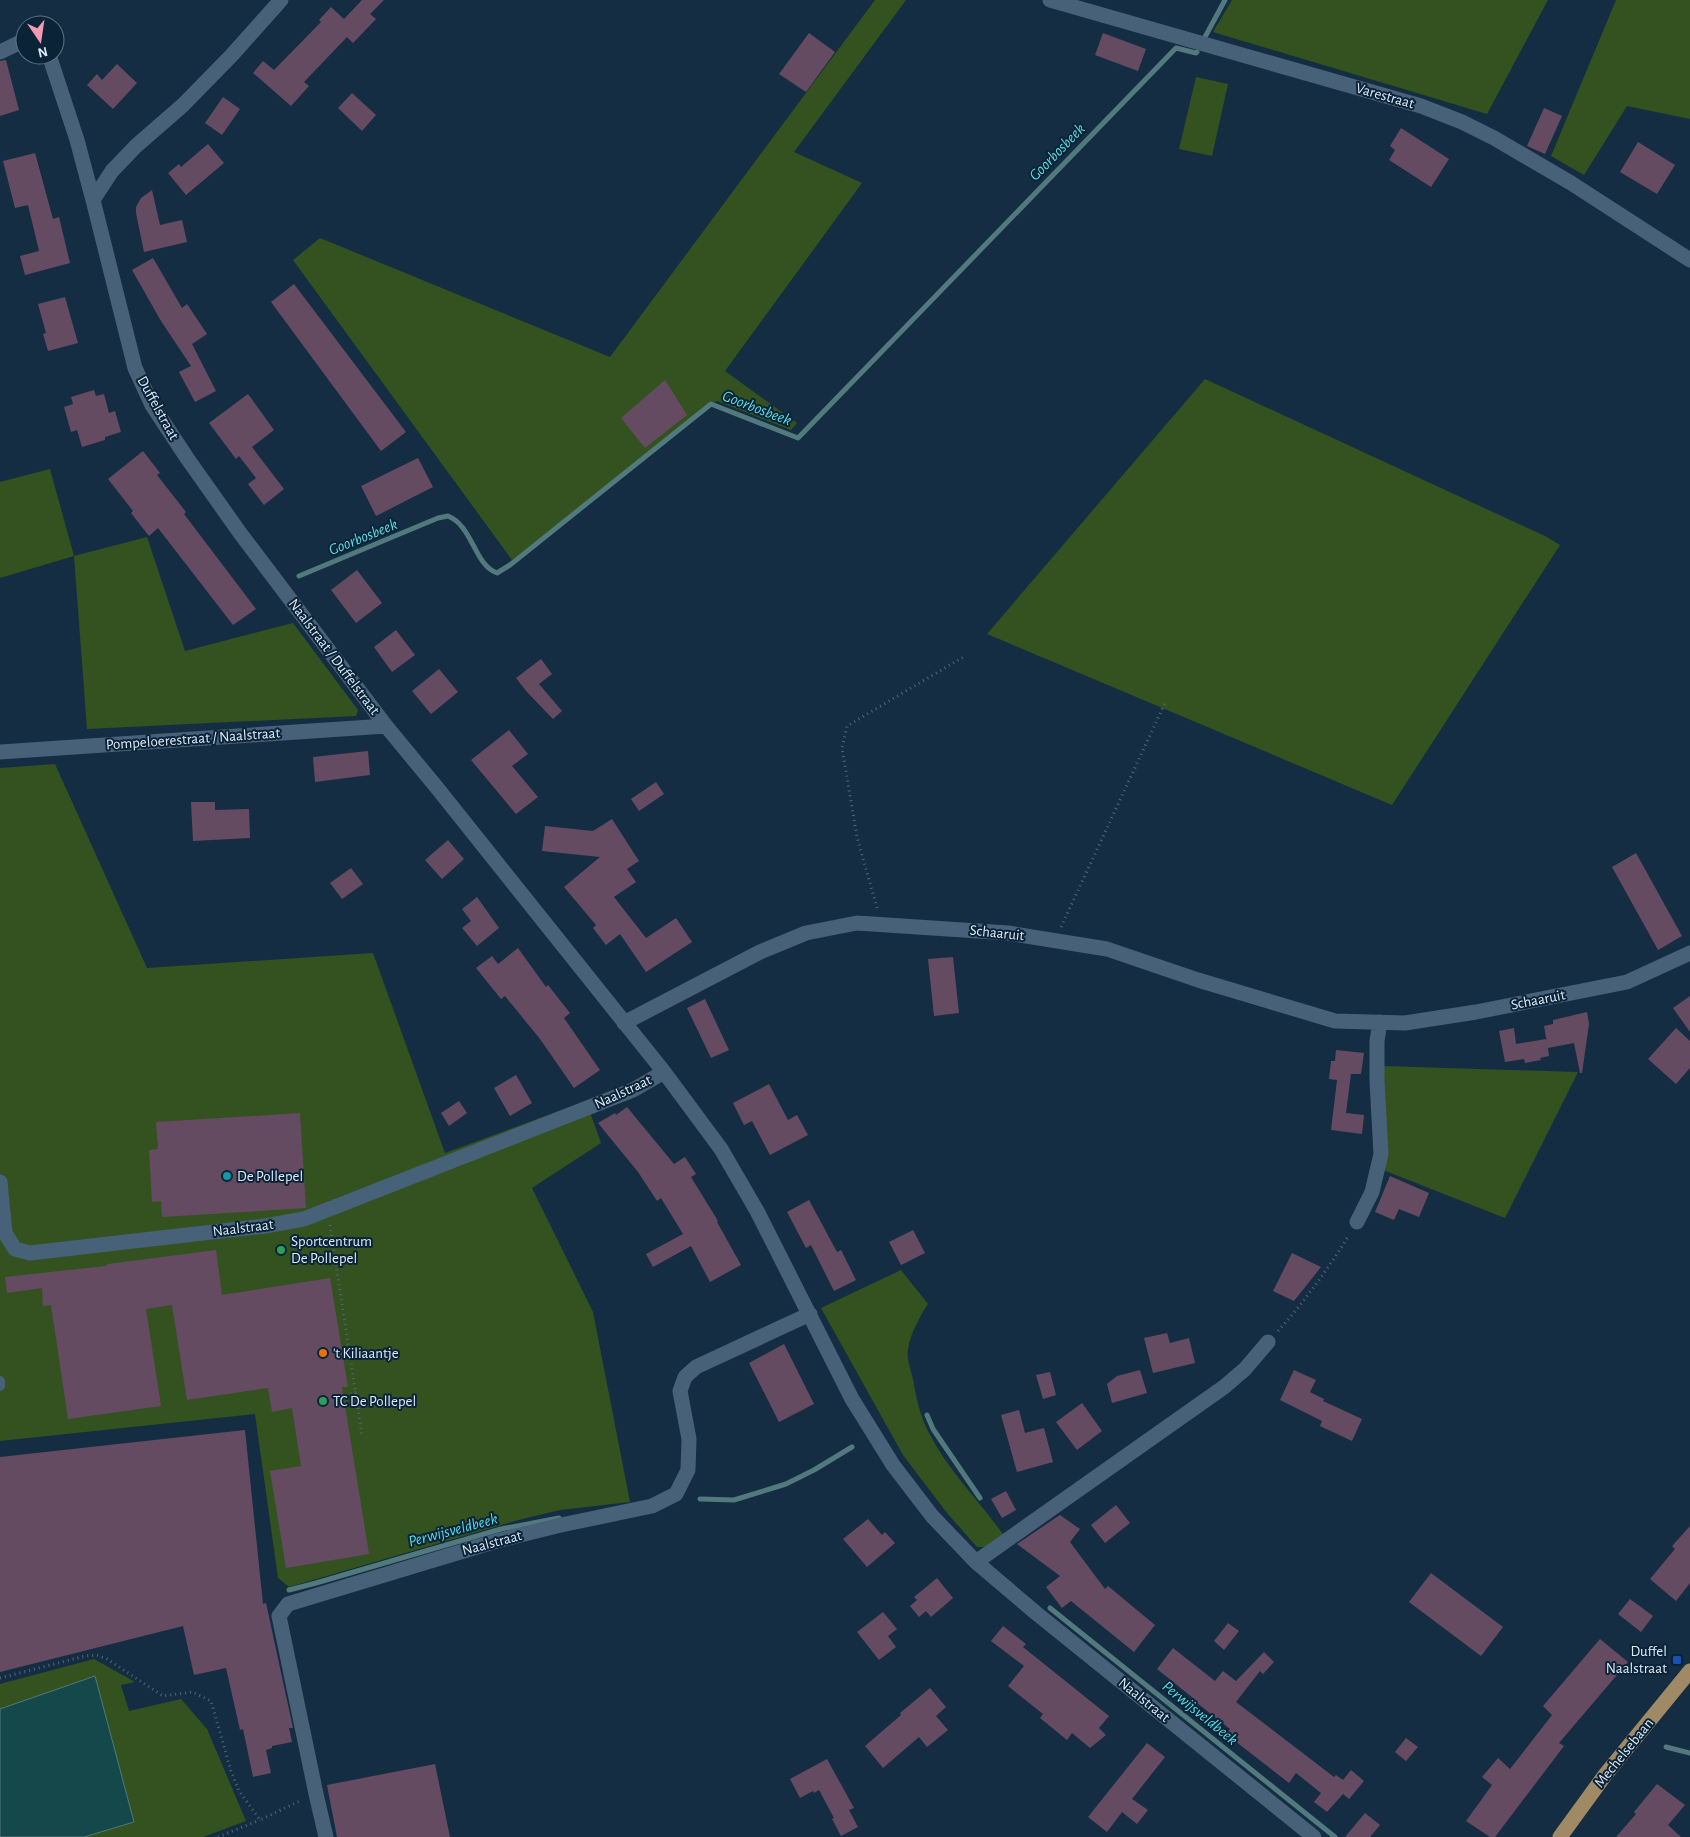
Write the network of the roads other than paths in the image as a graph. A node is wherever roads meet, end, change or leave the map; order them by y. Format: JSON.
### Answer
{"nodes":[{"id":1,"x":281,"y":0,"type":"edge"},
{"id":2,"x":1050,"y":0,"type":"edge"},
{"id":3,"x":15,"y":45,"type":"edge"},
{"id":4,"x":0,"y":52,"type":"edge"},
{"id":5,"x":52,"y":65,"type":"edge"},
{"id":6,"x":93,"y":200,"type":"junction"},
{"id":7,"x":1690,"y":260,"type":"edge"},
{"id":8,"x":283,"y":588,"type":"joint"},
{"id":9,"x":386,"y":726,"type":"junction"},
{"id":10,"x":0,"y":752,"type":"edge"},
{"id":11,"x":1690,"y":953,"type":"edge"},
{"id":12,"x":1380,"y":1022,"type":"junction"},
{"id":13,"x":624,"y":1023,"type":"junction"},
{"id":14,"x":664,"y":1072,"type":"junction"},
{"id":15,"x":0,"y":1182,"type":"edge"},
{"id":16,"x":1357,"y":1222,"type":"road end"},
{"id":17,"x":810,"y":1314,"type":"junction"},
{"id":18,"x":1268,"y":1342,"type":"road end"},
{"id":19,"x":0,"y":1381,"type":"edge"},
{"id":20,"x":0,"y":1386,"type":"edge"},
{"id":21,"x":976,"y":1562,"type":"junction"},
{"id":22,"x":1690,"y":1671,"type":"edge"},
{"id":23,"x":326,"y":1837,"type":"edge"},
{"id":24,"x":1314,"y":1837,"type":"edge"},
{"id":25,"x":1560,"y":1837,"type":"edge"}],
"edges":[{"from":1,"to":6,"type":"street"},
{"from":2,"to":7,"type":"street","name":"Varestraat"},
{"from":3,"to":4,"type":"street"},
{"from":5,"to":6,"type":"street","name":"Duffelstraat"},
{"from":6,"to":8,"type":"street","name":"Duffelstraat"},
{"from":8,"to":9,"type":"street","name":"Naalstraat / Duffelstraat"},
{"from":9,"to":10,"type":"street","name":"Pompeloerestraat / Naalstraat"},
{"from":9,"to":13,"type":"street","name":"Naalstraat"},
{"from":11,"to":12,"type":"street","name":"Schaaruit"},
{"from":12,"to":13,"type":"street","name":"Schaaruit"},
{"from":12,"to":16,"type":"street"},
{"from":13,"to":14,"type":"street","name":"Naalstraat"},
{"from":14,"to":15,"type":"street","name":"Naalstraat"},
{"from":14,"to":17,"type":"street","name":"Naalstraat"},
{"from":17,"to":21,"type":"street","name":"Naalstraat"},
{"from":17,"to":23,"type":"street","name":"Naalstraat"},
{"from":18,"to":21,"type":"street"},
{"from":19,"to":20,"type":"lane"},
{"from":21,"to":24,"type":"street","name":"Naalstraat"},
{"from":22,"to":25,"type":"main road","name":"Mechelsebaan"}]}
